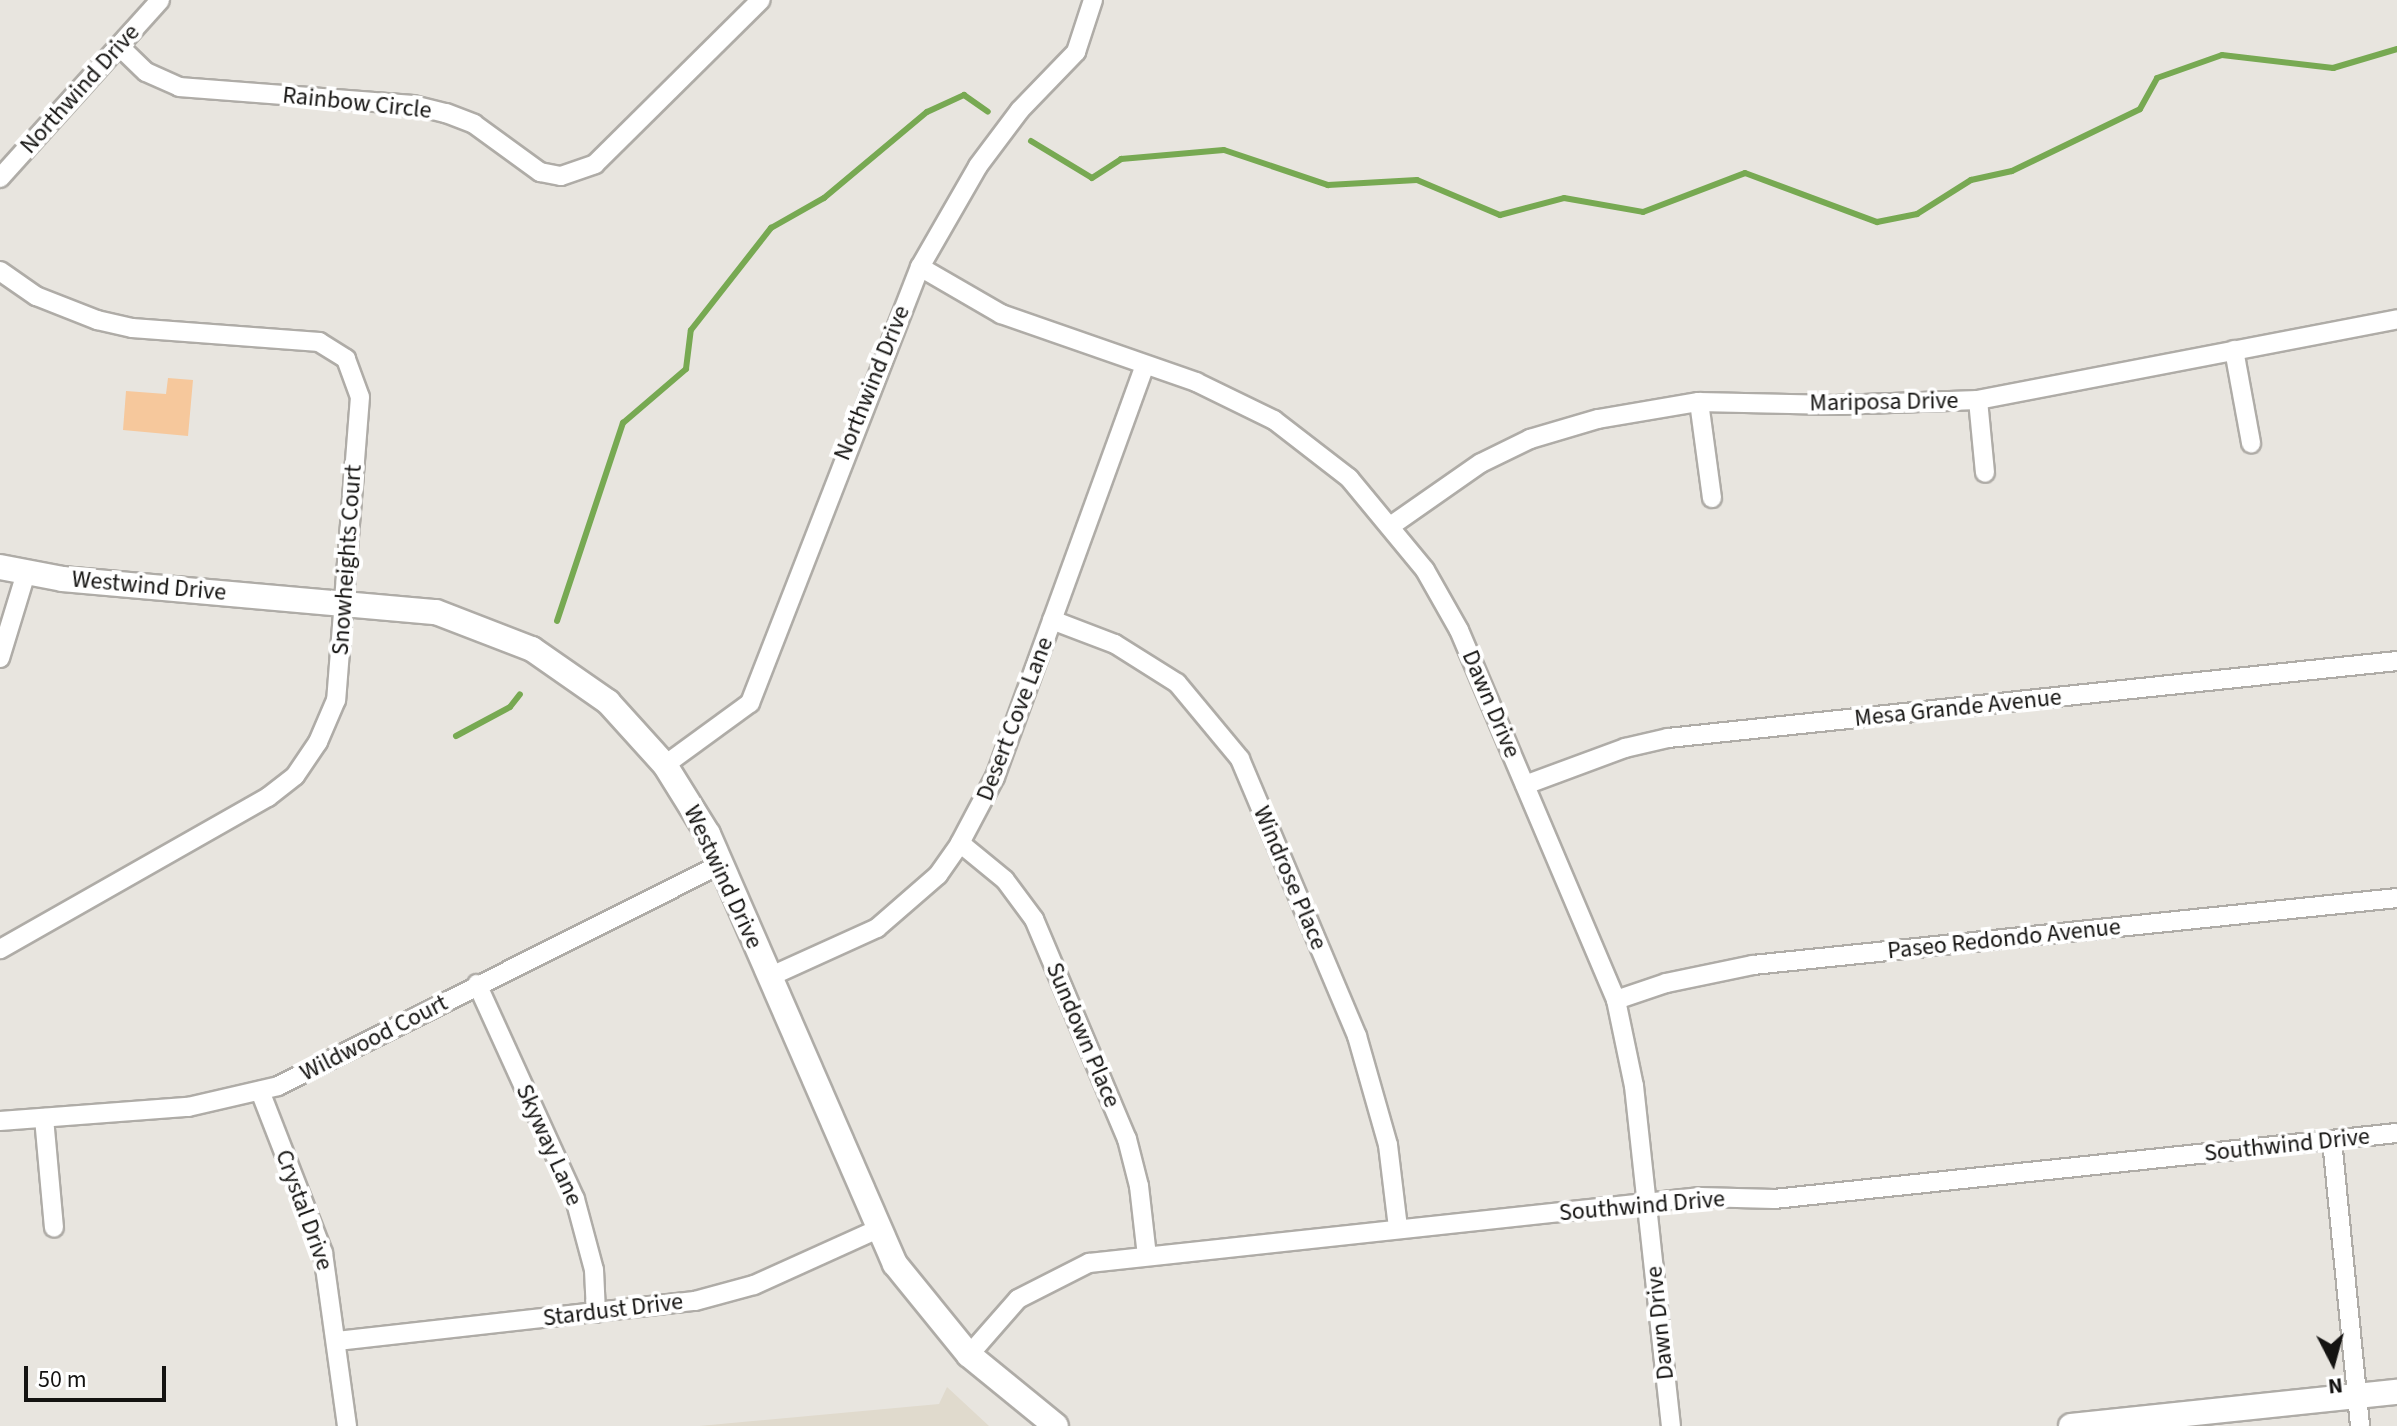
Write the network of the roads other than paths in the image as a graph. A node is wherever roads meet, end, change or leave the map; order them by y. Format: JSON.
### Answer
{"nodes":[{"id":1,"x":160,"y":0,"type":"edge"},
{"id":2,"x":761,"y":0,"type":"edge"},
{"id":3,"x":1093,"y":0,"type":"edge"},
{"id":4,"x":119,"y":46,"type":"junction"},
{"id":5,"x":0,"y":178,"type":"edge"},
{"id":6,"x":920,"y":267,"type":"junction"},
{"id":7,"x":0,"y":271,"type":"edge"},
{"id":8,"x":2397,"y":319,"type":"edge"},
{"id":9,"x":2234,"y":350,"type":"junction"},
{"id":10,"x":1144,"y":367,"type":"junction"},
{"id":11,"x":1978,"y":400,"type":"junction"},
{"id":12,"x":1699,"y":402,"type":"junction"},
{"id":13,"x":2251,"y":443,"type":"dead end"},
{"id":14,"x":1985,"y":473,"type":"dead end"},
{"id":15,"x":1712,"y":498,"type":"dead end"},
{"id":16,"x":1392,"y":525,"type":"junction"},
{"id":17,"x":0,"y":567,"type":"edge"},
{"id":18,"x":26,"y":573,"type":"junction"},
{"id":19,"x":343,"y":601,"type":"junction"},
{"id":20,"x":1052,"y":620,"type":"junction"},
{"id":21,"x":0,"y":658,"type":"edge"},
{"id":22,"x":2397,"y":661,"type":"edge"},
{"id":23,"x":665,"y":765,"type":"junction"},
{"id":24,"x":1525,"y":785,"type":"junction"},
{"id":25,"x":960,"y":843,"type":"junction"},
{"id":26,"x":721,"y":864,"type":"junction"},
{"id":27,"x":2397,"y":898,"type":"edge"},
{"id":28,"x":0,"y":949,"type":"edge"},
{"id":29,"x":769,"y":977,"type":"junction"},
{"id":30,"x":477,"y":984,"type":"junction"},
{"id":31,"x":1616,"y":1000,"type":"junction"},
{"id":32,"x":260,"y":1091,"type":"junction"},
{"id":33,"x":44,"y":1118,"type":"junction"},
{"id":34,"x":0,"y":1121,"type":"edge"},
{"id":35,"x":2397,"y":1133,"type":"edge"},
{"id":36,"x":2332,"y":1140,"type":"junction"},
{"id":37,"x":1647,"y":1203,"type":"junction"},
{"id":38,"x":54,"y":1228,"type":"dead end"},
{"id":39,"x":1398,"y":1228,"type":"junction"},
{"id":40,"x":876,"y":1230,"type":"junction"},
{"id":41,"x":1147,"y":1256,"type":"junction"},
{"id":42,"x":596,"y":1313,"type":"junction"},
{"id":43,"x":337,"y":1341,"type":"junction"},
{"id":44,"x":969,"y":1355,"type":"junction"},
{"id":45,"x":2397,"y":1392,"type":"edge"},
{"id":46,"x":2357,"y":1396,"type":"junction"},
{"id":47,"x":347,"y":1426,"type":"edge"},
{"id":48,"x":1056,"y":1426,"type":"edge"},
{"id":49,"x":1671,"y":1426,"type":"edge"},
{"id":50,"x":2071,"y":1426,"type":"edge"},
{"id":51,"x":2360,"y":1426,"type":"edge"}],
"edges":[{"from":1,"to":4,"type":"street","name":"Northwind Drive"},
{"from":2,"to":4,"type":"street","name":"Rainbow Circle"},
{"from":3,"to":6,"type":"street","name":"Northwind Drive"},
{"from":4,"to":5,"type":"street","name":"Northwind Drive"},
{"from":6,"to":10,"type":"street","name":"Dawn Drive"},
{"from":6,"to":23,"type":"street","name":"Northwind Drive"},
{"from":7,"to":19,"type":"street","name":"Snowheights Court"},
{"from":8,"to":9,"type":"street","name":"Mariposa Drive"},
{"from":9,"to":11,"type":"street","name":"Mariposa Drive"},
{"from":9,"to":13,"type":"street"},
{"from":10,"to":16,"type":"street","name":"Dawn Drive"},
{"from":10,"to":20,"type":"street","name":"Desert Cove Lane"},
{"from":11,"to":12,"type":"street","name":"Mariposa Drive"},
{"from":11,"to":14,"type":"street"},
{"from":12,"to":15,"type":"street"},
{"from":12,"to":16,"type":"street","name":"Mariposa Drive"},
{"from":16,"to":24,"type":"street","name":"Dawn Drive"},
{"from":17,"to":18,"type":"main road","name":"Westwind Drive"},
{"from":18,"to":19,"type":"main road","name":"Westwind Drive"},
{"from":18,"to":21,"type":"street"},
{"from":19,"to":23,"type":"main road","name":"Westwind Drive"},
{"from":19,"to":28,"type":"street","name":"Snowheights Court"},
{"from":20,"to":25,"type":"street","name":"Desert Cove Lane"},
{"from":20,"to":39,"type":"street","name":"Windrose Place"},
{"from":22,"to":24,"type":"street","name":"Mesa Grande Avenue"},
{"from":23,"to":26,"type":"main road","name":"Westwind Drive"},
{"from":24,"to":31,"type":"street","name":"Dawn Drive"},
{"from":25,"to":29,"type":"street","name":"Desert Cove Lane"},
{"from":25,"to":41,"type":"street","name":"Sundown Place"},
{"from":26,"to":29,"type":"main road","name":"Westwind Drive"},
{"from":26,"to":30,"type":"street","name":"Wildwood Court"},
{"from":27,"to":31,"type":"street","name":"Paseo Redondo Avenue"},
{"from":29,"to":40,"type":"main road","name":"Westwind Drive"},
{"from":30,"to":32,"type":"street","name":"Wildwood Court"},
{"from":30,"to":42,"type":"street","name":"Skyway Lane"},
{"from":31,"to":37,"type":"street","name":"Dawn Drive"},
{"from":32,"to":33,"type":"street","name":"Wildwood Court"},
{"from":32,"to":43,"type":"street","name":"Crystal Drive"},
{"from":33,"to":34,"type":"street","name":"Wildwood Court"},
{"from":33,"to":38,"type":"street"},
{"from":35,"to":36,"type":"street","name":"Southwind Drive"},
{"from":36,"to":37,"type":"street","name":"Southwind Drive"},
{"from":36,"to":46,"type":"street"},
{"from":37,"to":39,"type":"street","name":"Southwind Drive"},
{"from":37,"to":49,"type":"street","name":"Dawn Drive"},
{"from":39,"to":41,"type":"street","name":"Southwind Drive"},
{"from":40,"to":42,"type":"street","name":"Stardust Drive"},
{"from":40,"to":44,"type":"main road","name":"Westwind Drive"},
{"from":41,"to":44,"type":"street","name":"Southwind Drive"},
{"from":42,"to":43,"type":"street","name":"Stardust Drive"},
{"from":43,"to":47,"type":"street","name":"Crystal Drive"},
{"from":44,"to":48,"type":"main road","name":"Westwind Drive"},
{"from":45,"to":46,"type":"main road"},
{"from":46,"to":50,"type":"main road"},
{"from":46,"to":51,"type":"street"}]}
